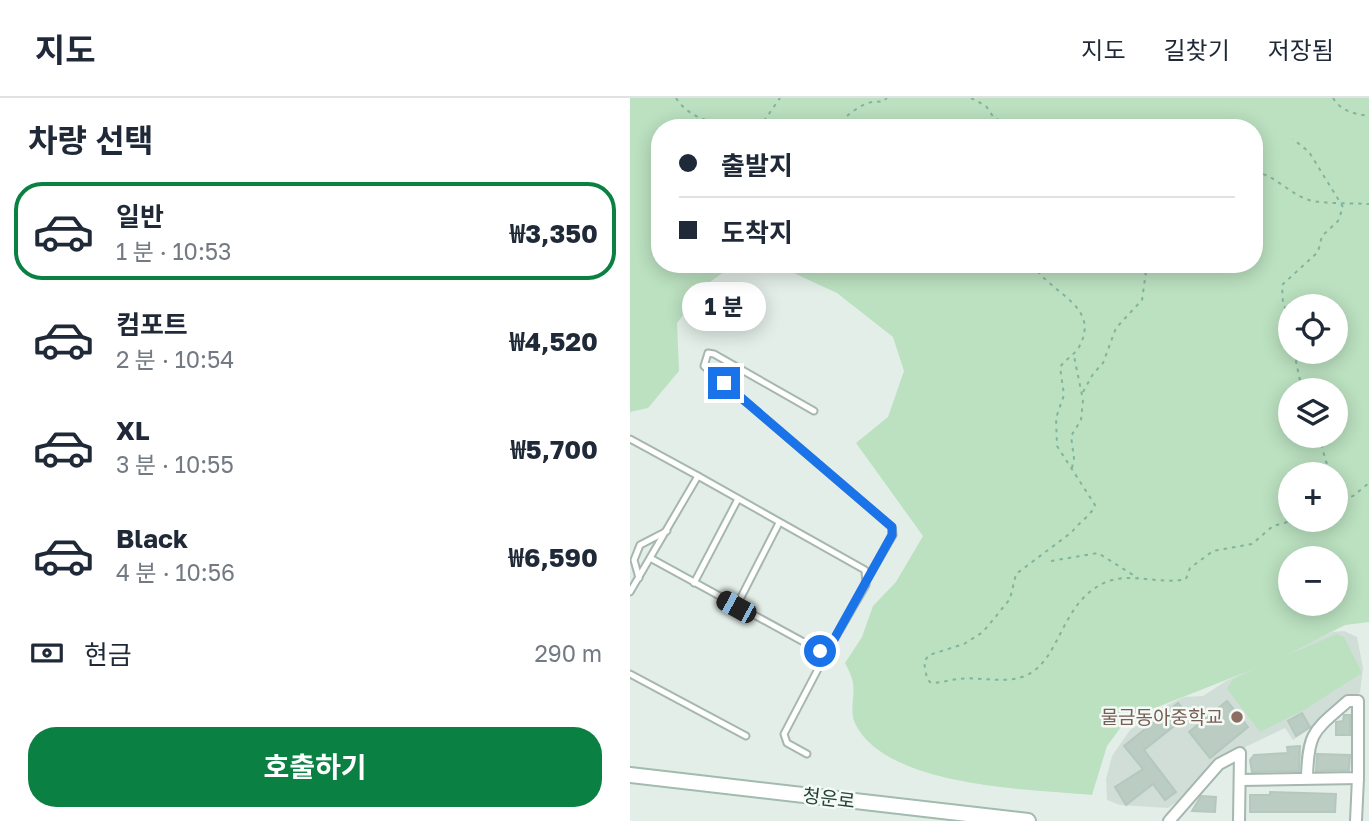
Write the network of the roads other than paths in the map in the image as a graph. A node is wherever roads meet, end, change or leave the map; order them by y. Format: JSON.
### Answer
{"nodes":[{"id":1,"x":814,"y":411,"type":"dead end"},
{"id":2,"x":630,"y":439,"type":"edge"},
{"id":3,"x":698,"y":476,"type":"junction"},
{"id":4,"x":738,"y":499,"type":"junction"},
{"id":5,"x":779,"y":523,"type":"junction"},
{"id":6,"x":667,"y":531,"type":"junction"},
{"id":7,"x":652,"y":559,"type":"junction"},
{"id":8,"x":639,"y":578,"type":"junction"},
{"id":9,"x":868,"y":578,"type":"junction"},
{"id":10,"x":694,"y":583,"type":"junction"},
{"id":11,"x":630,"y":592,"type":"edge"},
{"id":12,"x":736,"y":607,"type":"junction"},
{"id":13,"x":828,"y":650,"type":"junction"},
{"id":14,"x":630,"y":674,"type":"edge"},
{"id":15,"x":746,"y":736,"type":"dead end"},
{"id":16,"x":807,"y":754,"type":"dead end"},
{"id":17,"x":630,"y":775,"type":"edge"},
{"id":18,"x":1307,"y":778,"type":"junction"},
{"id":19,"x":1358,"y":778,"type":"junction"},
{"id":20,"x":1240,"y":780,"type":"junction"},
{"id":21,"x":1028,"y":821,"type":"edge"},
{"id":22,"x":1169,"y":821,"type":"edge"},
{"id":23,"x":1239,"y":821,"type":"edge"},
{"id":24,"x":1356,"y":821,"type":"edge"}],
"edges":[{"from":1,"to":9,"type":"lane"},
{"from":2,"to":3,"type":"lane"},
{"from":3,"to":4,"type":"lane"},
{"from":3,"to":6,"type":"lane"},
{"from":4,"to":5,"type":"lane"},
{"from":4,"to":10,"type":"lane"},
{"from":5,"to":9,"type":"lane"},
{"from":5,"to":12,"type":"lane"},
{"from":6,"to":7,"type":"lane"},
{"from":6,"to":8,"type":"lane"},
{"from":7,"to":8,"type":"lane"},
{"from":7,"to":10,"type":"lane"},
{"from":8,"to":11,"type":"lane"},
{"from":9,"to":13,"type":"lane"},
{"from":10,"to":12,"type":"lane"},
{"from":12,"to":13,"type":"lane"},
{"from":13,"to":16,"type":"lane"},
{"from":14,"to":15,"type":"lane"},
{"from":17,"to":21,"type":"street","name":"청운로"},
{"from":18,"to":19,"type":"street"},
{"from":18,"to":19,"type":"street"},
{"from":18,"to":20,"type":"street"},
{"from":19,"to":24,"type":"street"},
{"from":20,"to":22,"type":"street"},
{"from":20,"to":23,"type":"street"}]}
